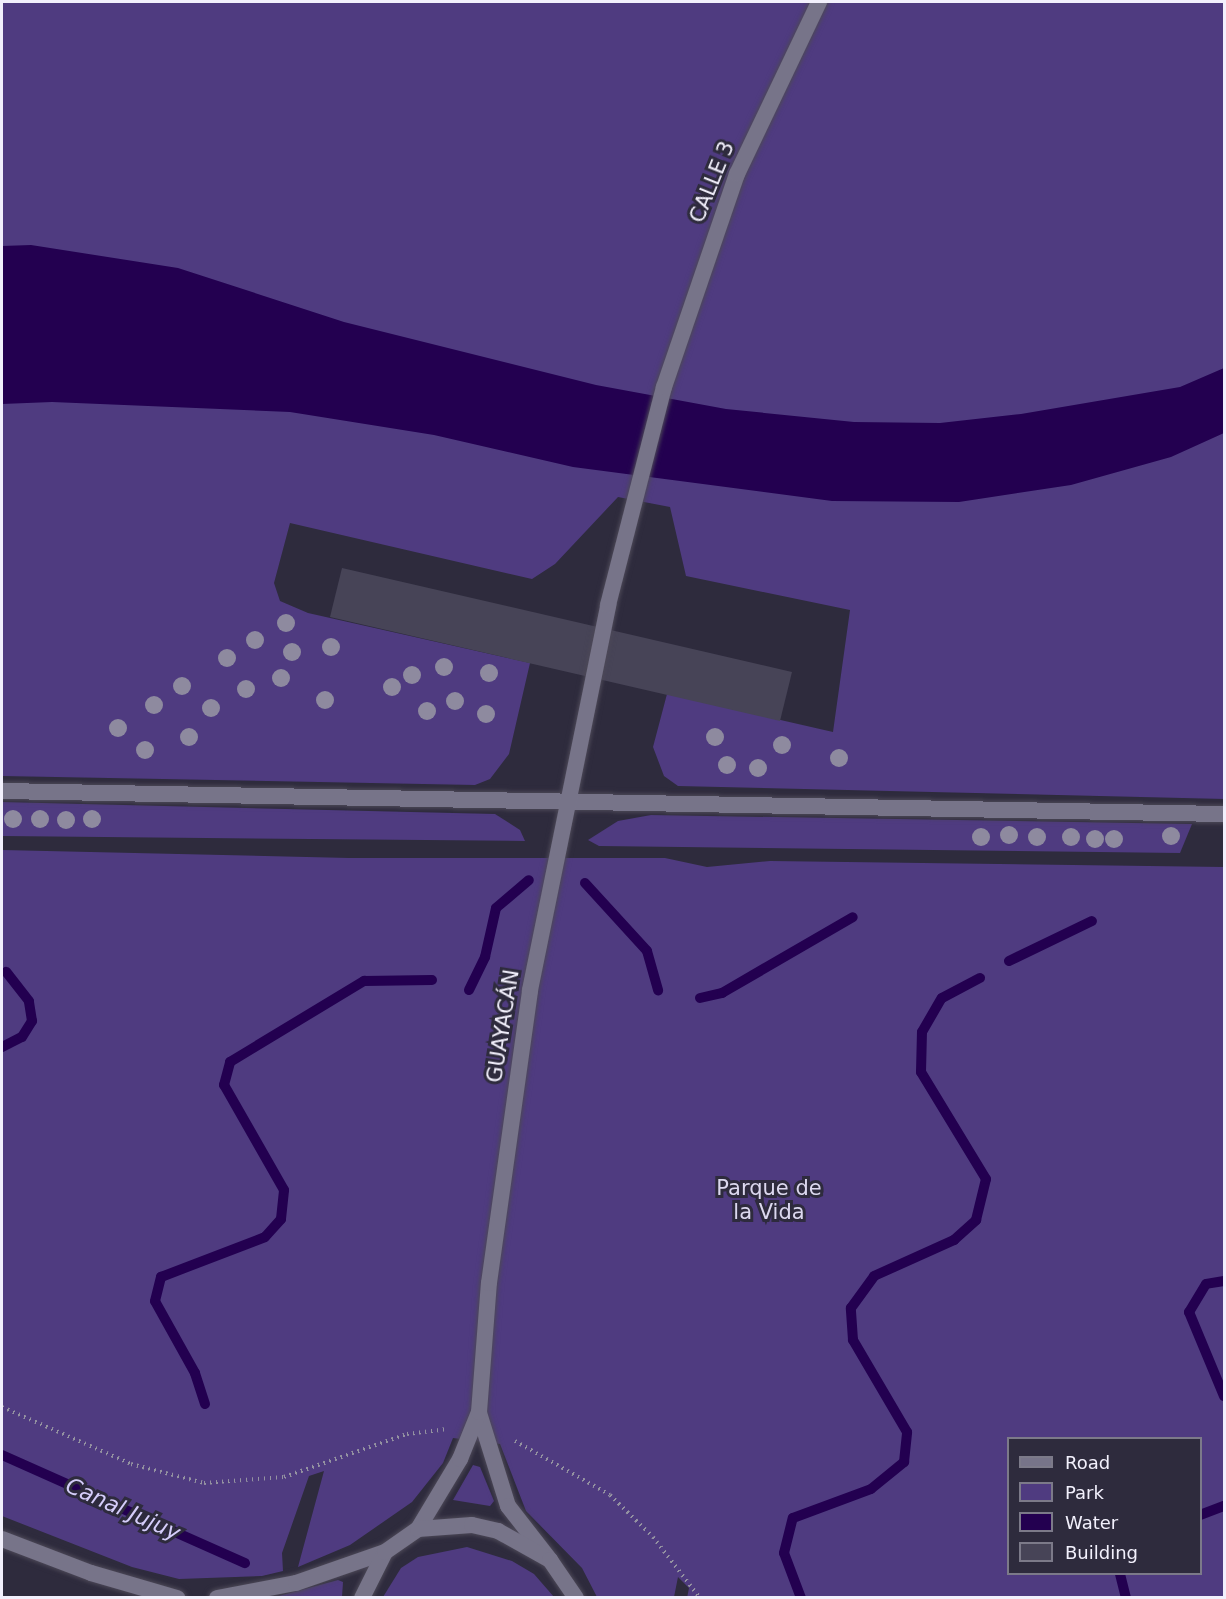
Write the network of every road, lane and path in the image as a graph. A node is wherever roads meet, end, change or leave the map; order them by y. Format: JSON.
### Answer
{"nodes":[{"id":1,"x":819,"y":2,"type":"edge"},
{"id":2,"x":639,"y":489,"type":"joint"},
{"id":3,"x":2,"y":790,"type":"edge"},
{"id":4,"x":570,"y":803,"type":"junction"},
{"id":5,"x":1224,"y":814,"type":"edge"},
{"id":6,"x":2,"y":1407,"type":"edge"},
{"id":7,"x":479,"y":1412,"type":"junction"},
{"id":8,"x":441,"y":1429,"type":"dead end"},
{"id":9,"x":513,"y":1440,"type":"dead end"},
{"id":10,"x":418,"y":1529,"type":"junction"},
{"id":11,"x":2,"y":1539,"type":"edge"},
{"id":12,"x":385,"y":1552,"type":"junction"},
{"id":13,"x":550,"y":1560,"type":"junction"},
{"id":14,"x":177,"y":1598,"type":"edge"},
{"id":15,"x":217,"y":1598,"type":"edge"},
{"id":16,"x":362,"y":1598,"type":"edge"},
{"id":17,"x":576,"y":1598,"type":"edge"},
{"id":18,"x":700,"y":1598,"type":"edge"}],
"edges":[{"from":1,"to":2,"type":"street","name":"CALLE 3"},
{"from":2,"to":4,"type":"street","name":"GUAYACÁN"},
{"from":3,"to":4,"type":"street"},
{"from":4,"to":5,"type":"street"},
{"from":4,"to":7,"type":"street","name":"GUAYACÁN"},
{"from":6,"to":8,"type":"path"},
{"from":7,"to":10,"type":"street","name":"GUAYACÁN"},
{"from":7,"to":13,"type":"street","name":"GUAYACÁN"},
{"from":9,"to":18,"type":"path"},
{"from":10,"to":12,"type":"street"},
{"from":10,"to":13,"type":"street"},
{"from":11,"to":14,"type":"street"},
{"from":12,"to":15,"type":"street"},
{"from":12,"to":16,"type":"street"},
{"from":13,"to":17,"type":"street","name":"GUAYACÁN"}]}
